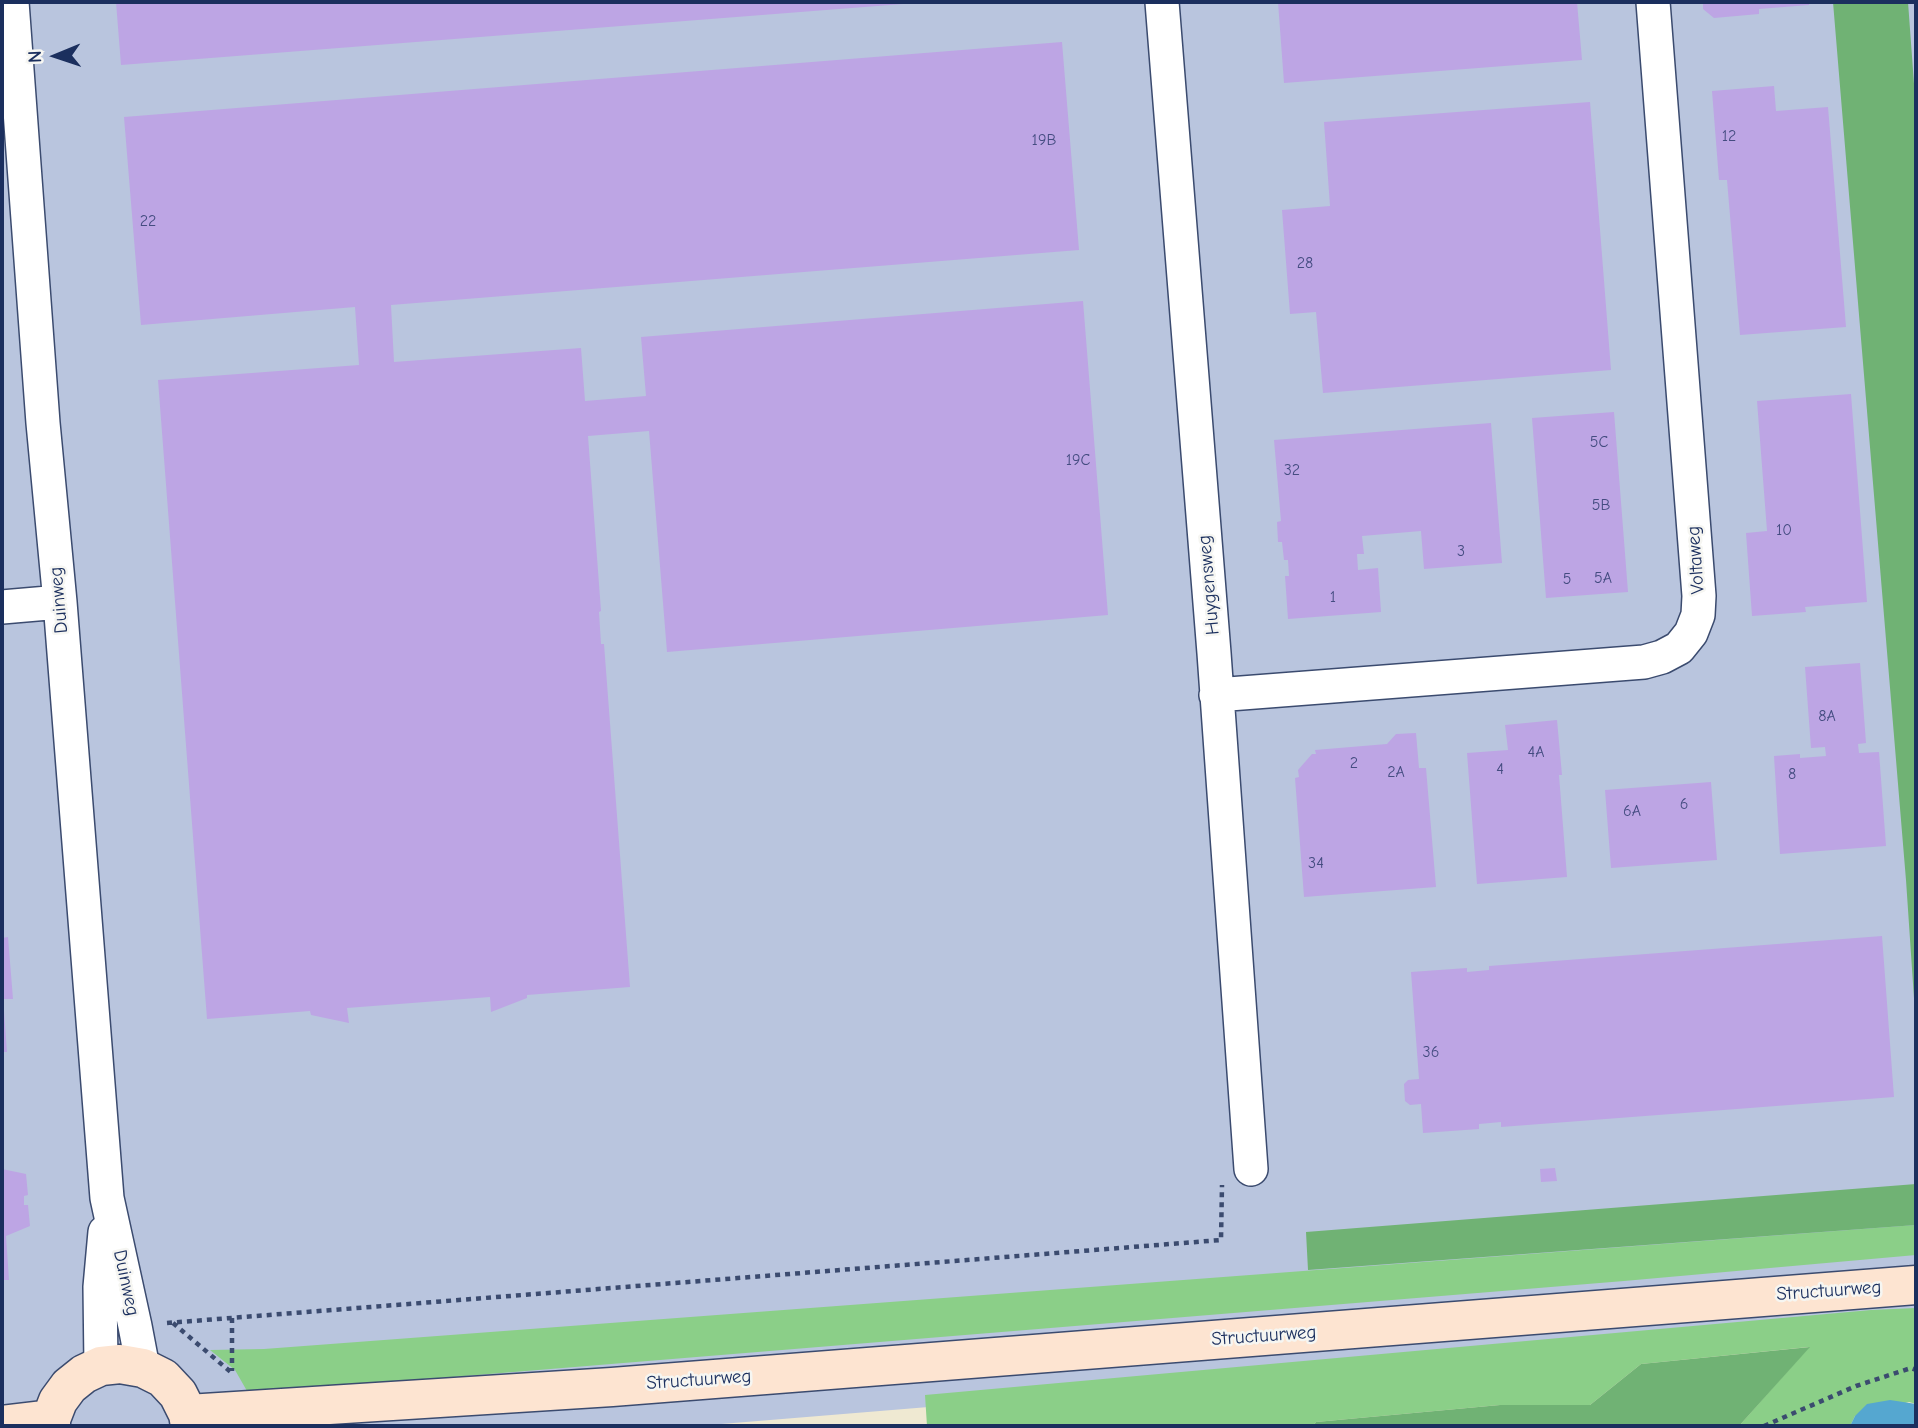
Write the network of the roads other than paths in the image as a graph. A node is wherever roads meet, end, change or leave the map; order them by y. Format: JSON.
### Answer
{"nodes":[{"id":1,"x":12,"y":2,"type":"edge"},
{"id":2,"x":1162,"y":2,"type":"edge"},
{"id":3,"x":1653,"y":2,"type":"edge"},
{"id":4,"x":60,"y":602,"type":"junction"},
{"id":5,"x":2,"y":607,"type":"edge"},
{"id":6,"x":1216,"y":695,"type":"junction"},
{"id":7,"x":1251,"y":1168,"type":"road end"},
{"id":8,"x":107,"y":1198,"type":"junction"},
{"id":9,"x":1916,"y":1285,"type":"edge"},
{"id":10,"x":101,"y":1366,"type":"junction"},
{"id":11,"x":143,"y":1368,"type":"junction"},
{"id":12,"x":612,"y":1387,"type":"junction"},
{"id":13,"x":189,"y":1420,"type":"edge"},
{"id":14,"x":51,"y":1423,"type":"edge"},
{"id":15,"x":2,"y":1425,"type":"edge"},
{"id":16,"x":387,"y":1426,"type":"edge"}],
"edges":[{"from":1,"to":4,"type":"street","name":"Duinweg"},
{"from":2,"to":6,"type":"street","name":"Huygensweg"},
{"from":3,"to":6,"type":"street","name":"Voltaweg"},
{"from":4,"to":5,"type":"street"},
{"from":4,"to":8,"type":"street","name":"Duinweg"},
{"from":6,"to":7,"type":"street","name":"Huygensweg"},
{"from":8,"to":10,"type":"street","name":"Duinweg"},
{"from":8,"to":11,"type":"street","name":"Duinweg"},
{"from":9,"to":12,"type":"main road","name":"Structuurweg"},
{"from":10,"to":11,"type":"main road"},
{"from":10,"to":14,"type":"main road"},
{"from":11,"to":13,"type":"main road"},
{"from":12,"to":13,"type":"main road","name":"Structuurweg"},
{"from":12,"to":16,"type":"main road","name":"Structuurweg"},
{"from":14,"to":15,"type":"main road"}]}
